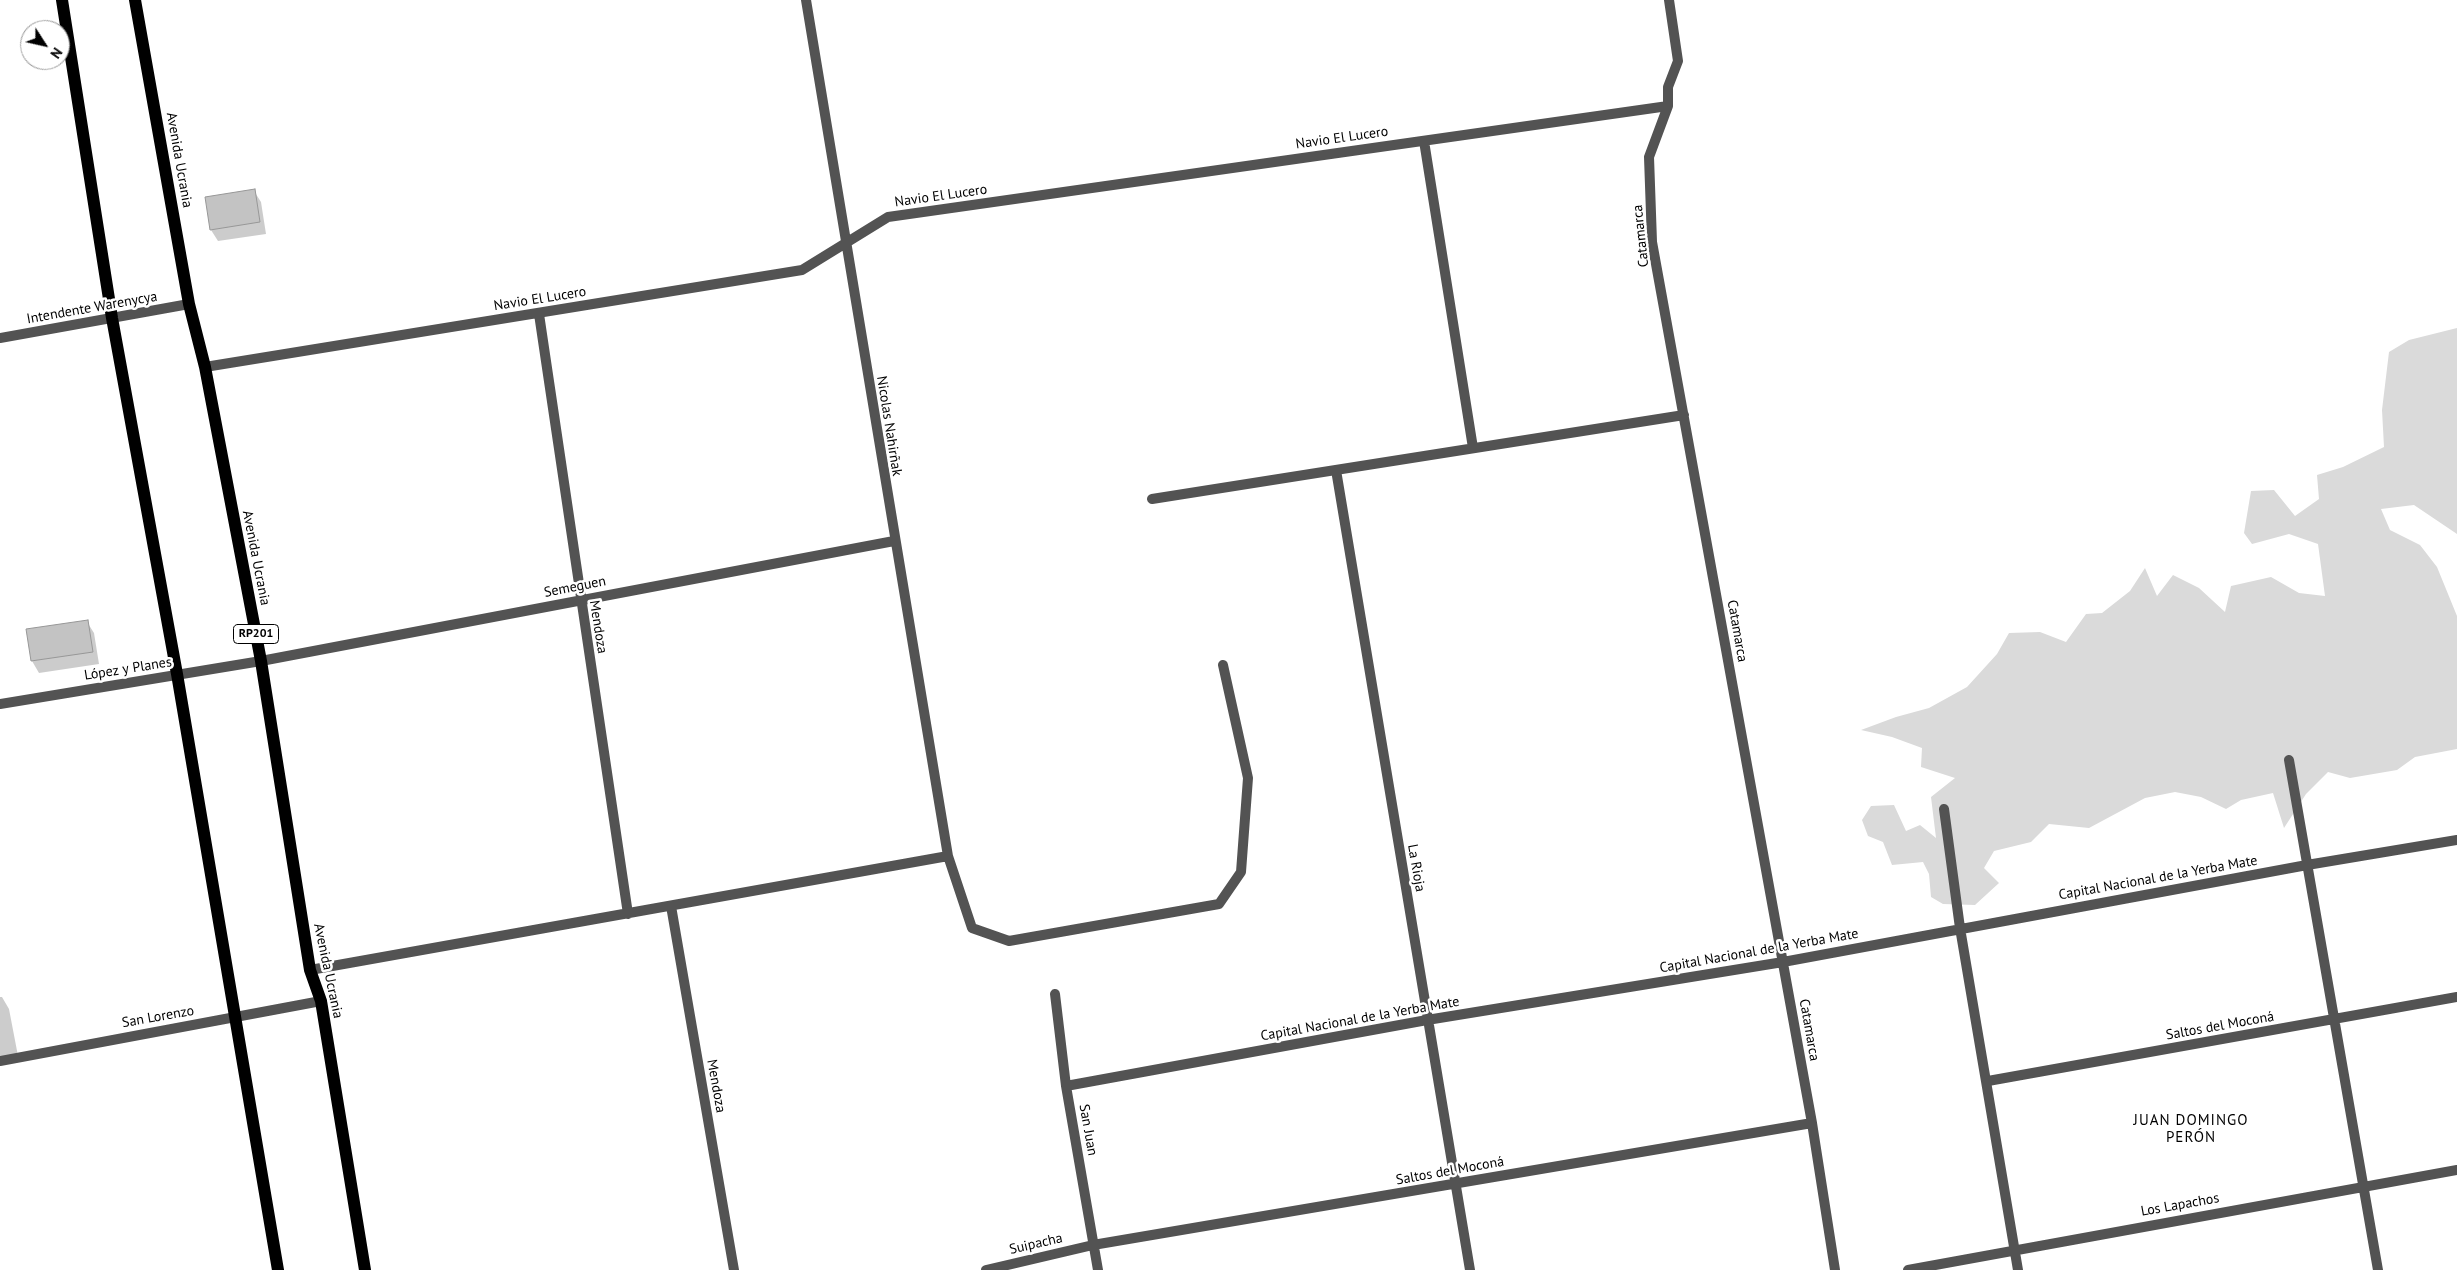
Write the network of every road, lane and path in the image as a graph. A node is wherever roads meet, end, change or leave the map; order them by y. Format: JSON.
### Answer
{"nodes":[{"id":1,"x":62,"y":0,"type":"edge"},
{"id":2,"x":135,"y":0,"type":"edge"},
{"id":3,"x":806,"y":0,"type":"edge"},
{"id":4,"x":1669,"y":0,"type":"edge"},
{"id":5,"x":1668,"y":106,"type":"junction"},
{"id":6,"x":1424,"y":141,"type":"junction"},
{"id":7,"x":845,"y":243,"type":"junction"},
{"id":8,"x":190,"y":304,"type":"junction"},
{"id":9,"x":539,"y":314,"type":"junction"},
{"id":10,"x":112,"y":318,"type":"junction"},
{"id":11,"x":0,"y":338,"type":"edge"},
{"id":12,"x":205,"y":367,"type":"junction"},
{"id":13,"x":1684,"y":415,"type":"junction"},
{"id":14,"x":1473,"y":448,"type":"junction"},
{"id":15,"x":1336,"y":470,"type":"junction"},
{"id":16,"x":1152,"y":499,"type":"dead end"},
{"id":17,"x":894,"y":542,"type":"junction"},
{"id":18,"x":580,"y":600,"type":"junction"},
{"id":19,"x":261,"y":661,"type":"junction"},
{"id":20,"x":1223,"y":666,"type":"dead end"},
{"id":21,"x":177,"y":674,"type":"junction"},
{"id":22,"x":0,"y":704,"type":"edge"},
{"id":23,"x":2289,"y":760,"type":"dead end"},
{"id":24,"x":1944,"y":809,"type":"dead end"},
{"id":25,"x":2457,"y":840,"type":"edge"},
{"id":26,"x":948,"y":856,"type":"junction"},
{"id":27,"x":2307,"y":865,"type":"junction"},
{"id":28,"x":671,"y":906,"type":"junction"},
{"id":29,"x":628,"y":914,"type":"junction"},
{"id":30,"x":1960,"y":928,"type":"junction"},
{"id":31,"x":1783,"y":962,"type":"junction"},
{"id":32,"x":310,"y":970,"type":"junction"},
{"id":33,"x":1055,"y":994,"type":"dead end"},
{"id":34,"x":2457,"y":997,"type":"edge"},
{"id":35,"x":321,"y":1001,"type":"junction"},
{"id":36,"x":234,"y":1017,"type":"junction"},
{"id":37,"x":2334,"y":1019,"type":"junction"},
{"id":38,"x":1427,"y":1020,"type":"junction"},
{"id":39,"x":0,"y":1061,"type":"edge"},
{"id":40,"x":1988,"y":1081,"type":"junction"},
{"id":41,"x":1066,"y":1086,"type":"junction"},
{"id":42,"x":1812,"y":1123,"type":"junction"},
{"id":43,"x":2457,"y":1170,"type":"edge"},
{"id":44,"x":1454,"y":1184,"type":"junction"},
{"id":45,"x":2363,"y":1186,"type":"junction"},
{"id":46,"x":1093,"y":1245,"type":"junction"},
{"id":47,"x":2015,"y":1249,"type":"junction"},
{"id":48,"x":278,"y":1270,"type":"edge"},
{"id":49,"x":365,"y":1270,"type":"edge"},
{"id":50,"x":734,"y":1270,"type":"edge"},
{"id":51,"x":986,"y":1270,"type":"edge"},
{"id":52,"x":1098,"y":1270,"type":"edge"},
{"id":53,"x":1470,"y":1270,"type":"edge"},
{"id":54,"x":1835,"y":1270,"type":"edge"},
{"id":55,"x":1908,"y":1270,"type":"edge"},
{"id":56,"x":2018,"y":1270,"type":"edge"},
{"id":57,"x":2378,"y":1270,"type":"edge"}],
"edges":[{"from":1,"to":10,"type":"main road"},
{"from":2,"to":8,"type":"main road","name":"Avenida Ucrania","number":"RP201"},
{"from":3,"to":7,"type":"street","name":"Nicolas Nahirñak"},
{"from":4,"to":5,"type":"street","name":"Catamarca"},
{"from":5,"to":6,"type":"street","name":"Navio El Lucero"},
{"from":5,"to":13,"type":"street","name":"Catamarca"},
{"from":6,"to":7,"type":"street","name":"Navio El Lucero"},
{"from":6,"to":14,"type":"street"},
{"from":7,"to":9,"type":"street","name":"Navio El Lucero"},
{"from":7,"to":17,"type":"street","name":"Nicolas Nahirñak"},
{"from":8,"to":10,"type":"street","name":"Intendente Warenycya"},
{"from":8,"to":12,"type":"main road","name":"Avenida Ucrania","number":"RP201"},
{"from":9,"to":12,"type":"street","name":"Navio El Lucero"},
{"from":9,"to":18,"type":"street","name":"Mendoza"},
{"from":10,"to":11,"type":"street","name":"Intendente Warenycya"},
{"from":10,"to":21,"type":"main road"},
{"from":12,"to":19,"type":"main road","name":"Avenida Ucrania","number":"RP201"},
{"from":13,"to":14,"type":"street"},
{"from":13,"to":31,"type":"street","name":"Catamarca"},
{"from":14,"to":15,"type":"street"},
{"from":15,"to":16,"type":"street"},
{"from":15,"to":38,"type":"street","name":"La Rioja"},
{"from":17,"to":18,"type":"street","name":"Semeguen"},
{"from":17,"to":26,"type":"street","name":"Nicolas Nahirñak"},
{"from":18,"to":19,"type":"street","name":"Semeguen"},
{"from":18,"to":29,"type":"street","name":"Mendoza"},
{"from":19,"to":21,"type":"street","name":"López y Planes"},
{"from":19,"to":32,"type":"main road","name":"Avenida Ucrania","number":"RP201"},
{"from":20,"to":26,"type":"street","name":"Nicolas Nahirñak"},
{"from":21,"to":22,"type":"street","name":"López y Planes"},
{"from":21,"to":36,"type":"main road"},
{"from":23,"to":27,"type":"street"},
{"from":24,"to":30,"type":"street"},
{"from":25,"to":27,"type":"street","name":"Capital Nacional de la Yerba Mate"},
{"from":26,"to":28,"type":"street"},
{"from":27,"to":30,"type":"street","name":"Capital Nacional de la Yerba Mate"},
{"from":27,"to":37,"type":"street"},
{"from":28,"to":29,"type":"street"},
{"from":28,"to":50,"type":"street","name":"Mendoza"},
{"from":29,"to":32,"type":"street"},
{"from":30,"to":31,"type":"street","name":"Capital Nacional de la Yerba Mate"},
{"from":30,"to":40,"type":"street"},
{"from":31,"to":38,"type":"street","name":"Capital Nacional de la Yerba Mate"},
{"from":31,"to":42,"type":"street","name":"Catamarca"},
{"from":32,"to":35,"type":"main road","name":"Avenida Ucrania","number":"RP201"},
{"from":33,"to":41,"type":"street","name":"San Juan"},
{"from":34,"to":37,"type":"street","name":"Saltos del Moconá"},
{"from":35,"to":36,"type":"street","name":"San Lorenzo"},
{"from":35,"to":49,"type":"main road","name":"Avenida Ucrania","number":"RP201"},
{"from":36,"to":39,"type":"street","name":"San Lorenzo"},
{"from":36,"to":48,"type":"main road"},
{"from":37,"to":40,"type":"street","name":"Saltos del Moconá"},
{"from":37,"to":45,"type":"street"},
{"from":38,"to":41,"type":"street","name":"Capital Nacional de la Yerba Mate"},
{"from":38,"to":44,"type":"street","name":"La Rioja"},
{"from":40,"to":47,"type":"street"},
{"from":41,"to":46,"type":"street","name":"San Juan"},
{"from":42,"to":44,"type":"street","name":"Saltos del Moconá"},
{"from":42,"to":54,"type":"street","name":"Catamarca"},
{"from":43,"to":45,"type":"street","name":"Los Lapachos"},
{"from":44,"to":46,"type":"street","name":"Saltos del Moconá"},
{"from":44,"to":53,"type":"street","name":"La Rioja"},
{"from":45,"to":47,"type":"street","name":"Los Lapachos"},
{"from":45,"to":57,"type":"street"},
{"from":46,"to":51,"type":"street","name":"Suipacha"},
{"from":46,"to":52,"type":"street","name":"San Juan"},
{"from":47,"to":55,"type":"street","name":"Los Lapachos"},
{"from":47,"to":56,"type":"street"}]}
